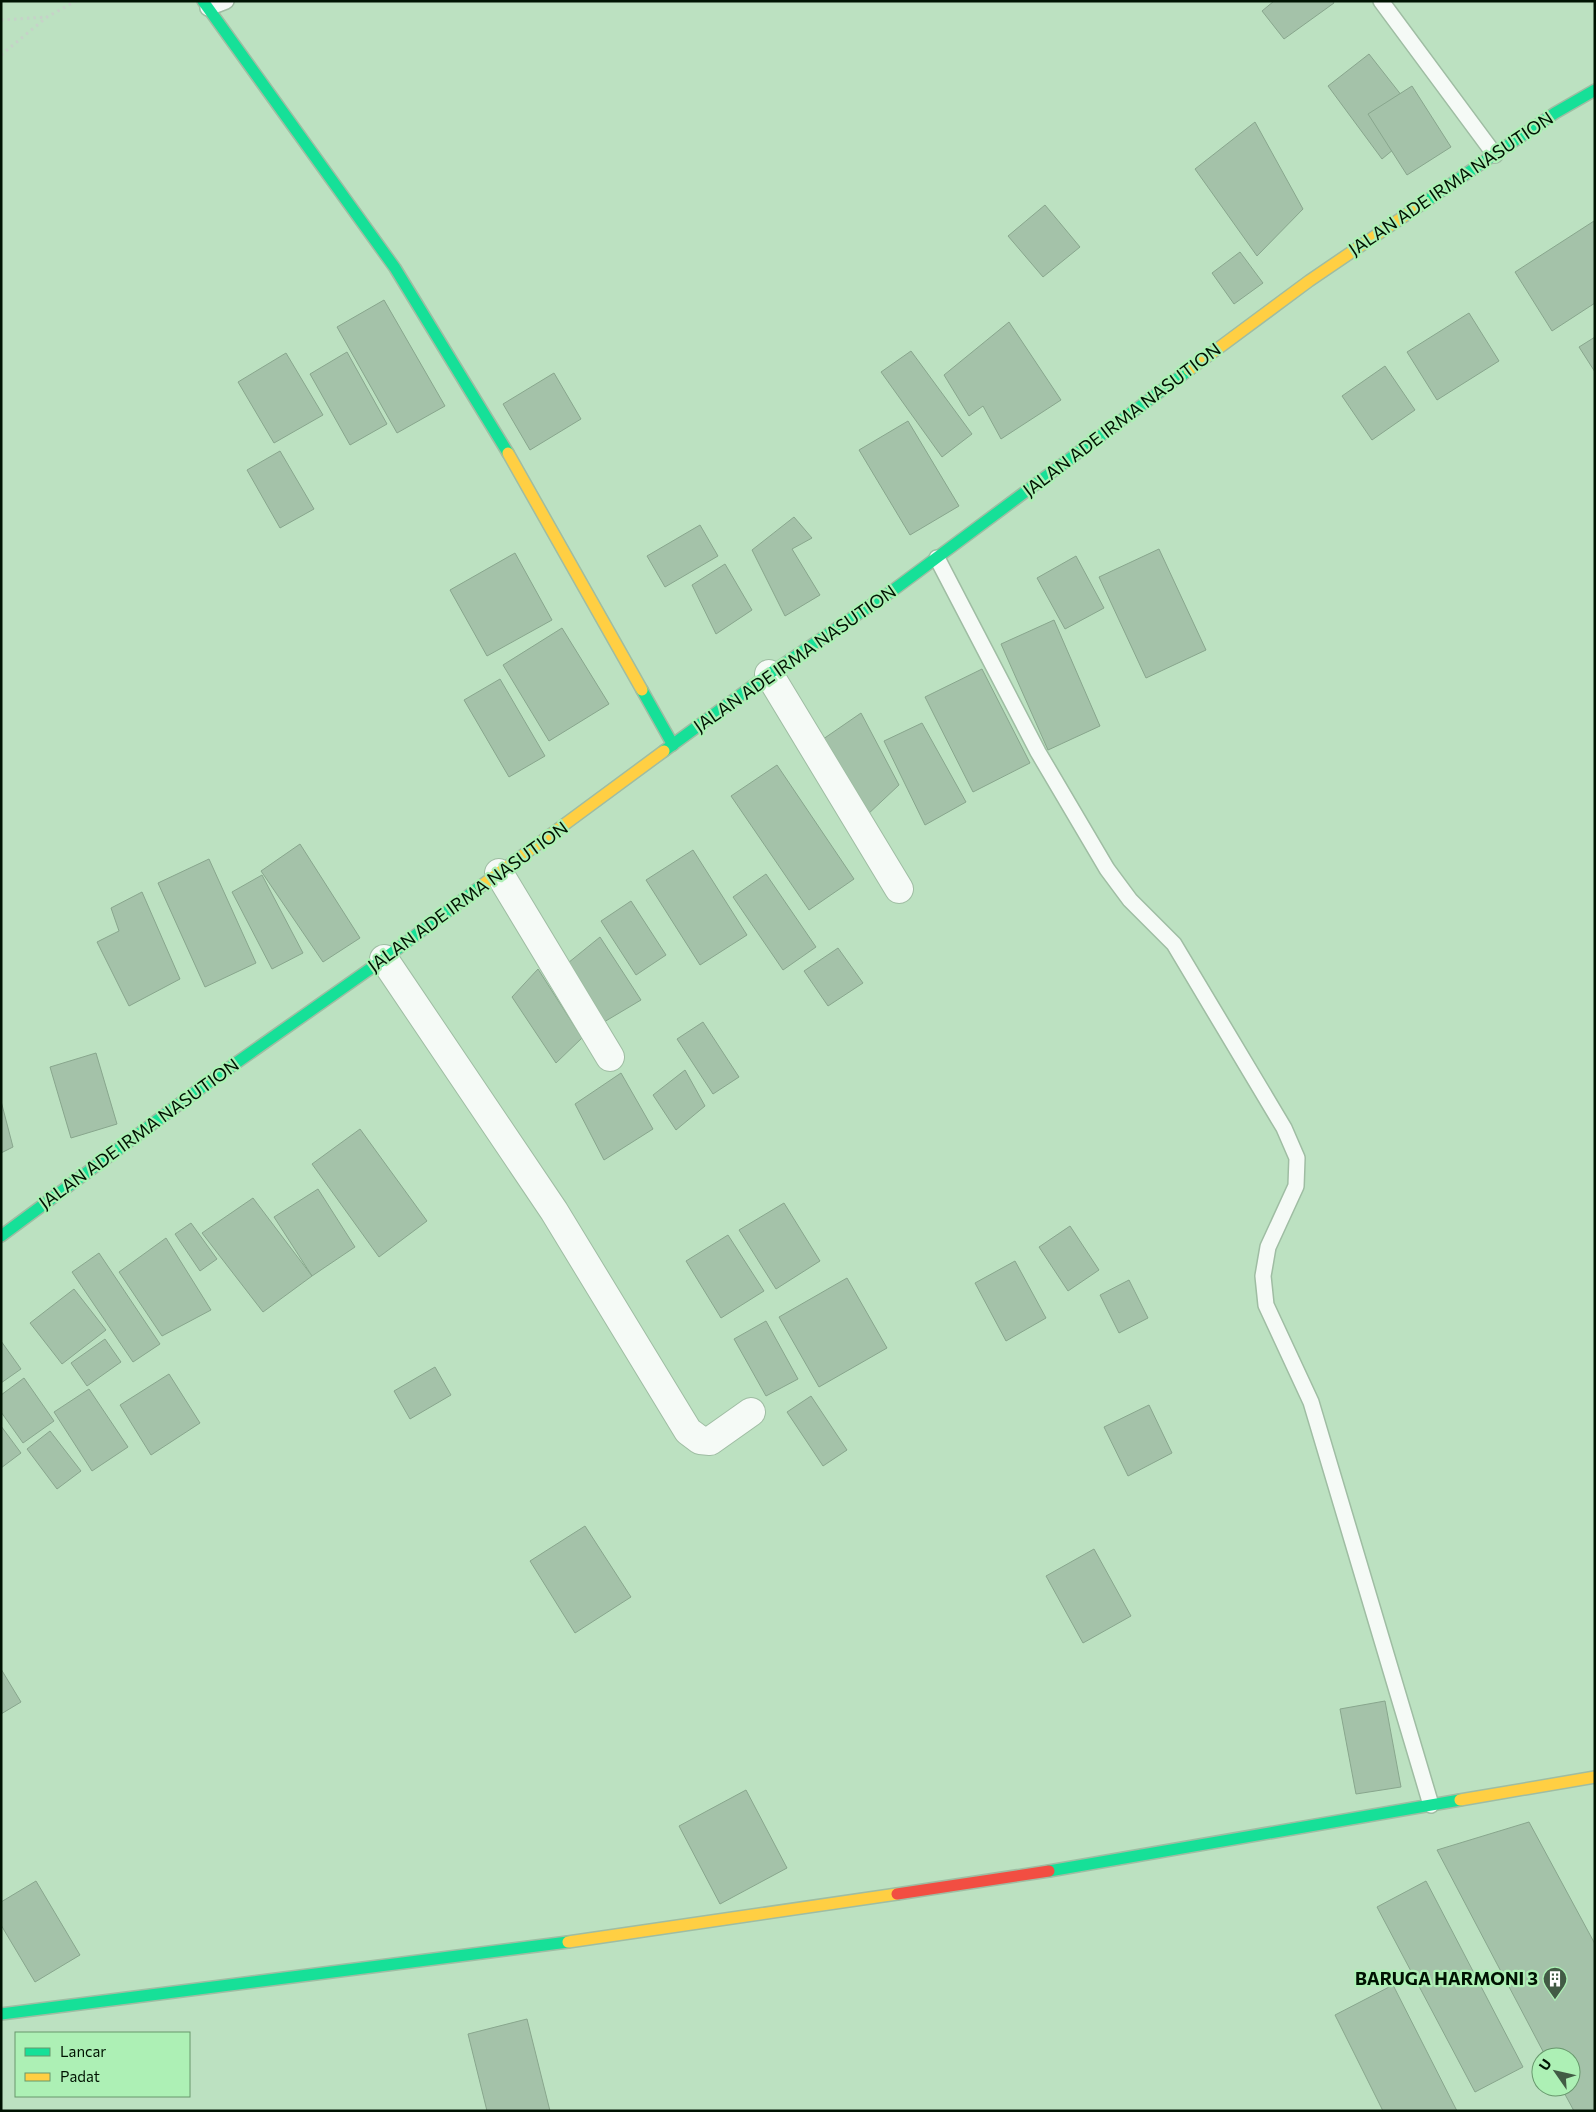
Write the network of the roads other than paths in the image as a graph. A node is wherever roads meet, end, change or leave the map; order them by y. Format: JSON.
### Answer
{"nodes":[{"id":1,"x":226,"y":1,"type":"edge"},
{"id":2,"x":1381,"y":1,"type":"edge"},
{"id":3,"x":206,"y":5,"type":"edge"},
{"id":4,"x":1595,"y":90,"type":"edge"},
{"id":5,"x":1495,"y":155,"type":"junction"},
{"id":6,"x":937,"y":558,"type":"junction"},
{"id":7,"x":769,"y":674,"type":"junction"},
{"id":8,"x":673,"y":745,"type":"junction"},
{"id":9,"x":499,"y":873,"type":"junction"},
{"id":10,"x":899,"y":889,"type":"dead end"},
{"id":11,"x":384,"y":959,"type":"junction"},
{"id":12,"x":610,"y":1057,"type":"dead end"},
{"id":13,"x":1,"y":1236,"type":"edge"},
{"id":14,"x":751,"y":1412,"type":"dead end"},
{"id":15,"x":1595,"y":1777,"type":"edge"},
{"id":16,"x":1431,"y":1805,"type":"junction"},
{"id":17,"x":1,"y":2014,"type":"edge"}],
"edges":[{"from":1,"to":3,"type":"lane"},
{"from":2,"to":5,"type":"lane"},
{"from":3,"to":8,"type":"street"},
{"from":4,"to":5,"type":"street","name":"JALAN ADE IRMA NASUTION"},
{"from":5,"to":6,"type":"street","name":"JALAN ADE IRMA NASUTION"},
{"from":6,"to":7,"type":"street","name":"JALAN ADE IRMA NASUTION"},
{"from":6,"to":16,"type":"lane"},
{"from":7,"to":8,"type":"street","name":"JALAN ADE IRMA NASUTION"},
{"from":7,"to":10,"type":"street"},
{"from":8,"to":9,"type":"street","name":"JALAN ADE IRMA NASUTION"},
{"from":9,"to":11,"type":"street","name":"JALAN ADE IRMA NASUTION"},
{"from":9,"to":12,"type":"street"},
{"from":11,"to":13,"type":"street","name":"JALAN ADE IRMA NASUTION"},
{"from":11,"to":14,"type":"street"},
{"from":15,"to":16,"type":"street"},
{"from":16,"to":17,"type":"street"}]}
